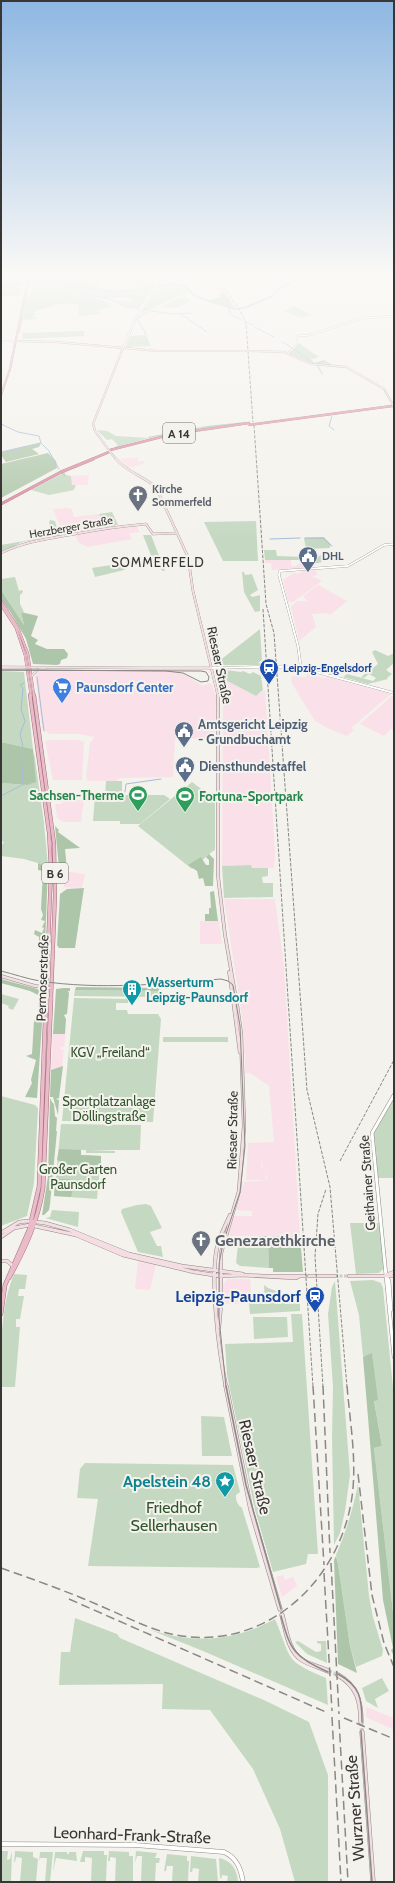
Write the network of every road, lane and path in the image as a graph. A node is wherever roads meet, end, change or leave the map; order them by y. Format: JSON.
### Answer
{"nodes":[{"id":1,"x":11,"y":363,"type":"edge"},
{"id":2,"x":117,"y":363,"type":"edge"},
{"id":3,"x":310,"y":363,"type":"edge"},
{"id":4,"x":1,"y":395,"type":"edge"},
{"id":5,"x":393,"y":405,"type":"edge"},
{"id":6,"x":110,"y":451,"type":"junction"},
{"id":7,"x":2,"y":503,"type":"edge"},
{"id":8,"x":178,"y":533,"type":"junction"},
{"id":9,"x":394,"y":544,"type":"edge"},
{"id":10,"x":1,"y":553,"type":"edge"},
{"id":11,"x":1,"y":601,"type":"edge"},
{"id":12,"x":1,"y":605,"type":"edge"},
{"id":13,"x":29,"y":662,"type":"junction"},
{"id":14,"x":36,"y":667,"type":"junction"},
{"id":15,"x":1,"y":668,"type":"edge"},
{"id":16,"x":28,"y":668,"type":"junction"},
{"id":17,"x":88,"y":668,"type":"junction"},
{"id":18,"x":211,"y":668,"type":"junction"},
{"id":19,"x":301,"y":668,"type":"junction"},
{"id":20,"x":46,"y":669,"type":"junction"},
{"id":21,"x":31,"y":677,"type":"junction"},
{"id":22,"x":394,"y":693,"type":"edge"},
{"id":23,"x":1,"y":976,"type":"edge"},
{"id":24,"x":49,"y":988,"type":"junction"},
{"id":25,"x":52,"y":1066,"type":"dead end"},
{"id":26,"x":48,"y":1068,"type":"junction"},
{"id":27,"x":394,"y":1095,"type":"edge"},
{"id":28,"x":235,"y":1205,"type":"junction"},
{"id":29,"x":33,"y":1223,"type":"junction"},
{"id":30,"x":1,"y":1232,"type":"edge"},
{"id":31,"x":1,"y":1237,"type":"edge"},
{"id":32,"x":1,"y":1261,"type":"edge"},
{"id":33,"x":13,"y":1266,"type":"junction"},
{"id":34,"x":215,"y":1270,"type":"junction"},
{"id":35,"x":220,"y":1271,"type":"junction"},
{"id":36,"x":394,"y":1272,"type":"edge"},
{"id":37,"x":215,"y":1275,"type":"junction"},
{"id":38,"x":243,"y":1275,"type":"junction"},
{"id":39,"x":386,"y":1275,"type":"junction"},
{"id":40,"x":220,"y":1276,"type":"junction"},
{"id":41,"x":335,"y":1276,"type":"tunnel mouth"},
{"id":42,"x":349,"y":1276,"type":"tunnel mouth"},
{"id":43,"x":394,"y":1276,"type":"edge"},
{"id":44,"x":6,"y":1283,"type":"junction"},
{"id":45,"x":1,"y":1314,"type":"edge"},
{"id":46,"x":219,"y":1327,"type":"junction"},
{"id":47,"x":394,"y":1357,"type":"edge"},
{"id":48,"x":280,"y":1609,"type":"dead end"},
{"id":49,"x":282,"y":1615,"type":"dead end"},
{"id":50,"x":328,"y":1671,"type":"tunnel mouth"},
{"id":51,"x":338,"y":1675,"type":"tunnel mouth"},
{"id":52,"x":361,"y":1722,"type":"tunnel mouth"},
{"id":53,"x":362,"y":1732,"type":"tunnel mouth"},
{"id":54,"x":1,"y":1844,"type":"edge"},
{"id":55,"x":243,"y":1882,"type":"edge"},
{"id":56,"x":373,"y":1882,"type":"edge"}],
"edges":[{"from":1,"to":4,"type":"main road"},
{"from":2,"to":6,"type":"main road","name":"Riesaer Straße"},
{"from":3,"to":5,"type":"main road"},
{"from":5,"to":6,"type":"highway","number":"A 14","bridge":true},
{"from":6,"to":7,"type":"highway","number":"A 14"},
{"from":6,"to":8,"type":"main road","name":"Riesaer Straße"},
{"from":8,"to":10,"type":"main road","name":"Herzberger Straße"},
{"from":8,"to":18,"type":"main road","name":"Riesaer Straße"},
{"from":9,"to":19,"type":"street"},
{"from":11,"to":13,"type":"main road","number":"B 6"},
{"from":12,"to":16,"type":"main road","number":"B 6"},
{"from":13,"to":14,"type":"main road"},
{"from":13,"to":16,"type":"main road","number":"B 6"},
{"from":14,"to":16,"type":"main road"},
{"from":14,"to":17,"type":"main road"},
{"from":15,"to":16,"type":"main road"},
{"from":16,"to":20,"type":"main road"},
{"from":16,"to":21,"type":"main road","name":"Permoserstraße","number":"B 6"},
{"from":16,"to":24,"type":"main road","name":"Permoserstraße","number":"B 6"},
{"from":17,"to":18,"type":"main road"},
{"from":17,"to":20,"type":"main road"},
{"from":18,"to":19,"type":"street","bridge":true},
{"from":18,"to":28,"type":"main road","name":"Riesaer Straße"},
{"from":19,"to":22,"type":"street"},
{"from":20,"to":21,"type":"main road"},
{"from":21,"to":24,"type":"main road","name":"Permoserstraße","number":"B 6"},
{"from":23,"to":24,"type":"main road"},
{"from":24,"to":26,"type":"main road","name":"Permoserstraße","number":"B 6"},
{"from":24,"to":29,"type":"main road","name":"Permoserstraße","number":"B 6"},
{"from":25,"to":26,"type":"main road"},
{"from":26,"to":29,"type":"main road","name":"Permoserstraße","number":"B 6"},
{"from":27,"to":39,"type":"street","name":"Geithainer Straße"},
{"from":28,"to":34,"type":"main road","name":"Riesaer Straße"},
{"from":28,"to":35,"type":"main road","name":"Riesaer Straße"},
{"from":29,"to":30,"type":"main road"},
{"from":29,"to":31,"type":"main road"},
{"from":29,"to":33,"type":"main road","name":"Permoserstraße","number":"B 6"},
{"from":29,"to":34,"type":"main road"},
{"from":29,"to":37,"type":"main road"},
{"from":29,"to":44,"type":"main road","name":"Permoserstraße","number":"B 6"},
{"from":32,"to":33,"type":"main road"},
{"from":33,"to":44,"type":"main road","name":"Permoserstraße","number":"B 6"},
{"from":34,"to":35,"type":"main road"},
{"from":34,"to":37,"type":"main road","name":"Riesaer Straße"},
{"from":35,"to":38,"type":"main road"},
{"from":35,"to":40,"type":"main road","name":"Riesaer Straße"},
{"from":36,"to":39,"type":"main road"},
{"from":37,"to":40,"type":"main road"},
{"from":37,"to":46,"type":"main road","name":"Riesaer Straße"},
{"from":38,"to":40,"type":"main road"},
{"from":38,"to":41,"type":"main road"},
{"from":39,"to":42,"type":"main road"},
{"from":39,"to":43,"type":"main road"},
{"from":39,"to":47,"type":"street","name":"Geithainer Straße"},
{"from":40,"to":46,"type":"main road","name":"Riesaer Straße"},
{"from":44,"to":45,"type":"main road","name":"Permoserstraße","number":"B 6"},
{"from":46,"to":48,"type":"main road","name":"Riesaer Straße"},
{"from":49,"to":50,"type":"main road"},
{"from":51,"to":52,"type":"main road"},
{"from":53,"to":56,"type":"main road","name":"Wurzner Straße"},
{"from":54,"to":55,"type":"street","name":"Leonhard-Frank-Straße"}]}
